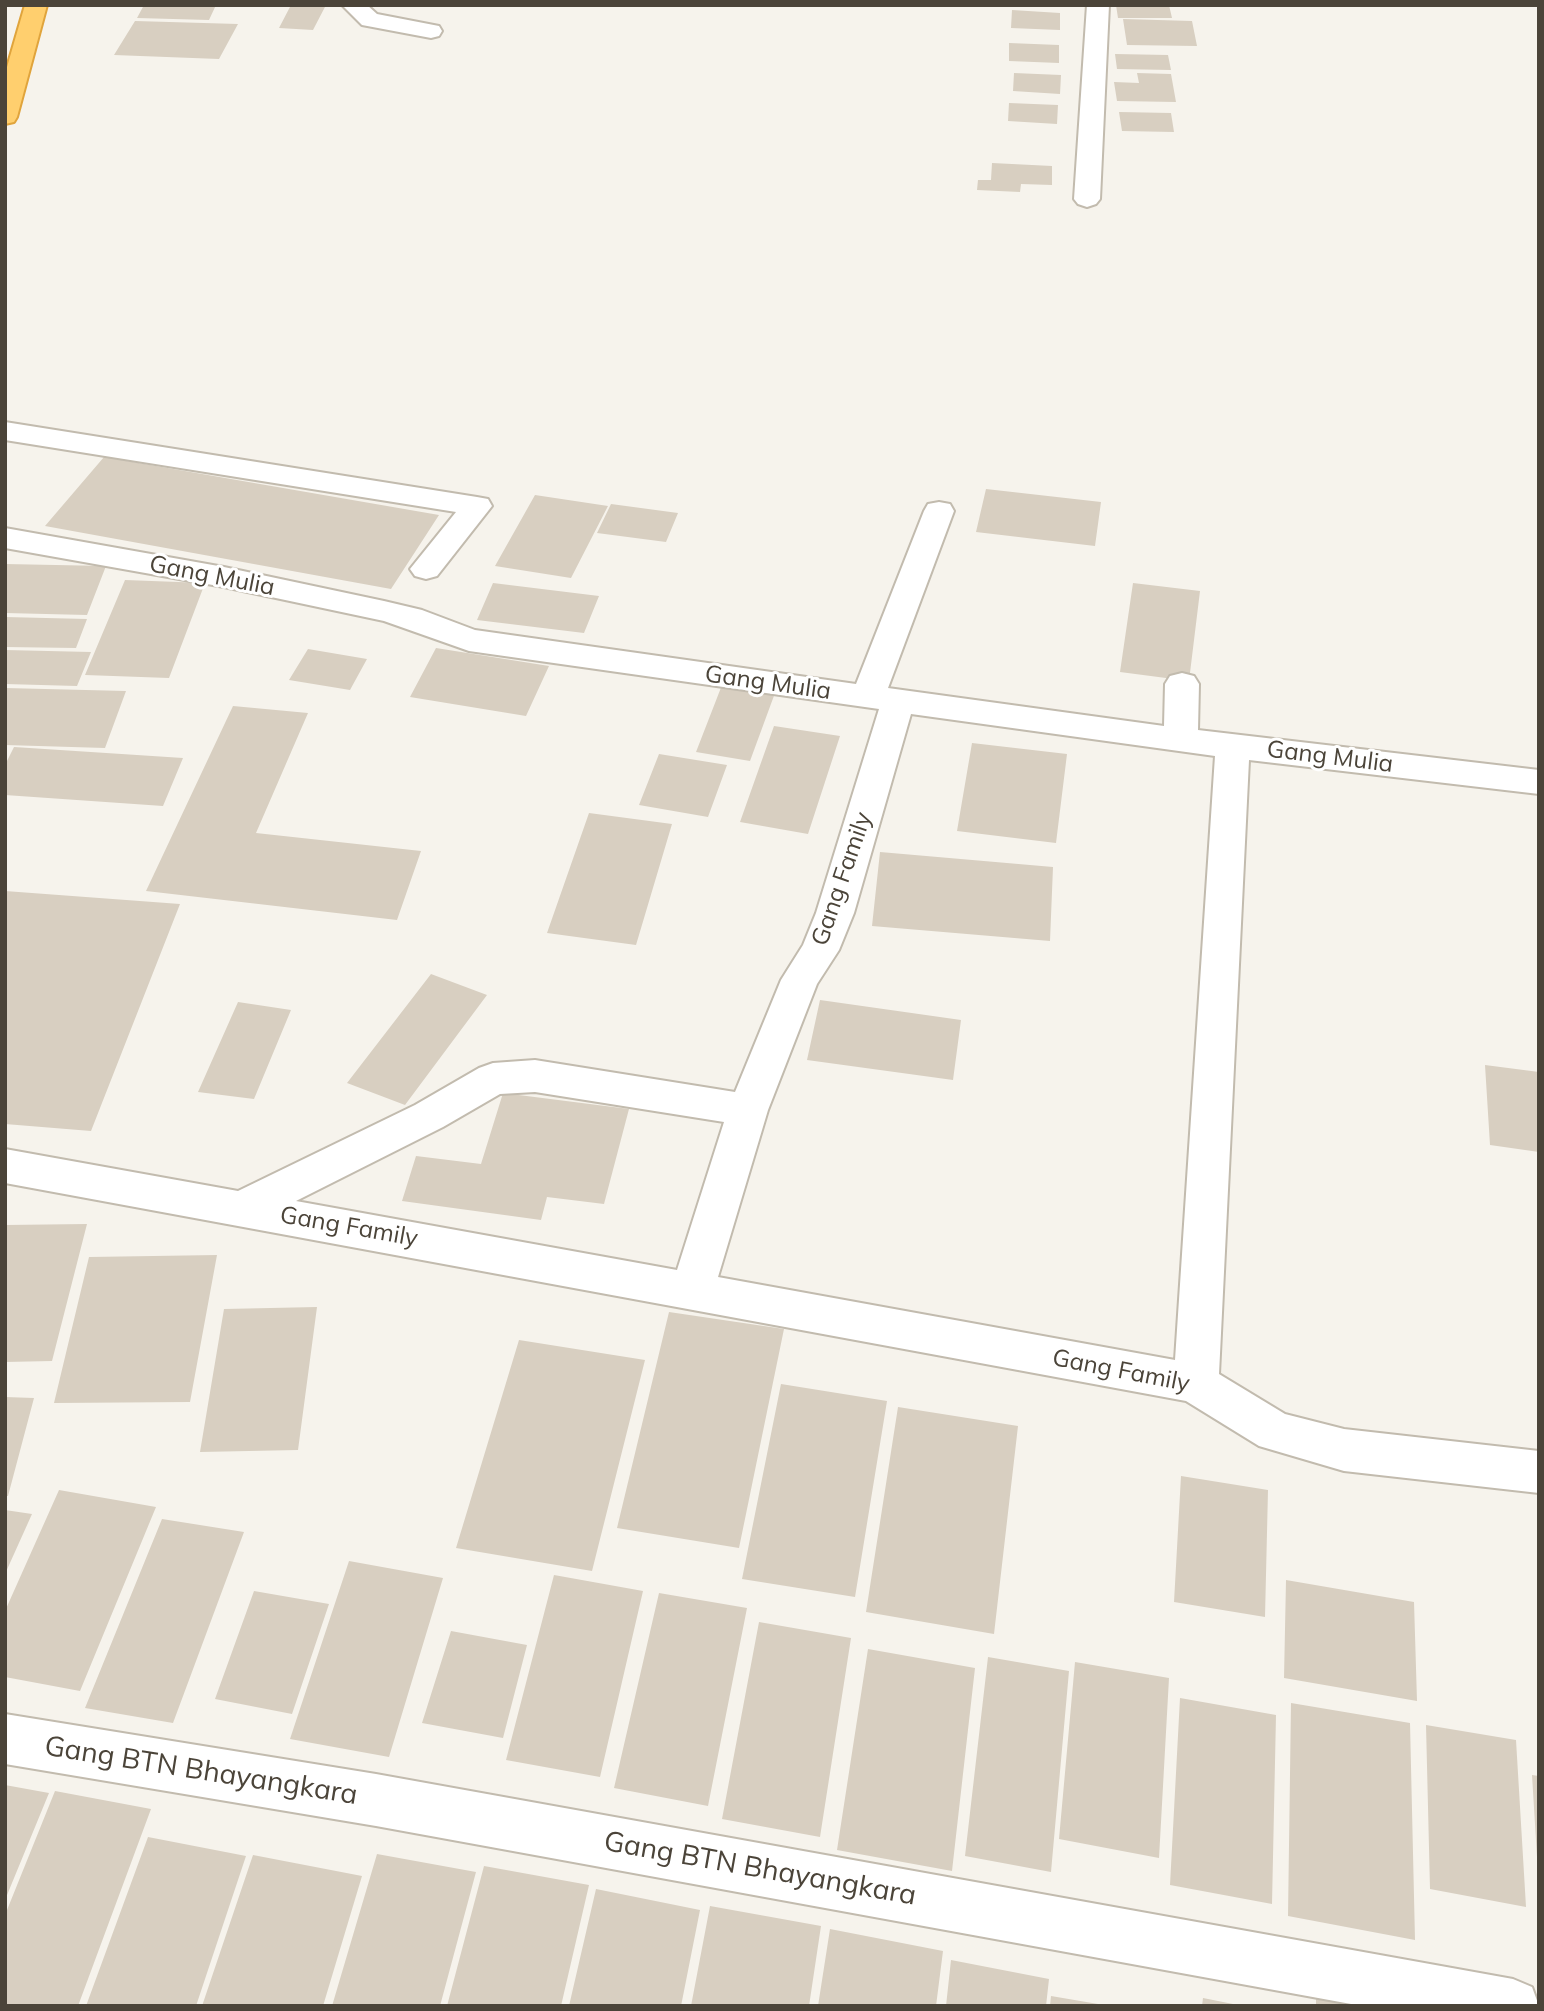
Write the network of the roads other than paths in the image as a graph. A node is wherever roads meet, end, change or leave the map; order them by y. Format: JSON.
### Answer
{"nodes":[{"id":1,"x":36,"y":5,"type":"edge"},
{"id":2,"x":353,"y":5,"type":"edge"},
{"id":3,"x":1098,"y":5,"type":"edge"},
{"id":4,"x":431,"y":31,"type":"dead end"},
{"id":5,"x":5,"y":117,"type":"edge"},
{"id":6,"x":1087,"y":199,"type":"dead end"},
{"id":7,"x":5,"y":432,"type":"edge"},
{"id":8,"x":939,"y":511,"type":"dead end"},
{"id":9,"x":5,"y":538,"type":"edge"},
{"id":10,"x":426,"y":569,"type":"dead end"},
{"id":11,"x":1182,"y":684,"type":"dead end"},
{"id":12,"x":883,"y":699,"type":"junction"},
{"id":13,"x":1181,"y":740,"type":"junction"},
{"id":14,"x":1233,"y":746,"type":"junction"},
{"id":15,"x":1539,"y":782,"type":"edge"},
{"id":16,"x":748,"y":1110,"type":"junction"},
{"id":17,"x":5,"y":1166,"type":"edge"},
{"id":18,"x":243,"y":1208,"type":"junction"},
{"id":19,"x":692,"y":1291,"type":"junction"},
{"id":20,"x":1196,"y":1383,"type":"junction"},
{"id":21,"x":1539,"y":1472,"type":"edge"},
{"id":22,"x":5,"y":1739,"type":"edge"},
{"id":23,"x":1513,"y":2006,"type":"edge"}],
"edges":[{"from":1,"to":5,"type":"highway"},
{"from":2,"to":4,"type":"street"},
{"from":3,"to":6,"type":"street"},
{"from":7,"to":10,"type":"street"},
{"from":8,"to":12,"type":"street","name":"Gang Family"},
{"from":9,"to":12,"type":"street","name":"Gang Mulia"},
{"from":11,"to":13,"type":"street"},
{"from":12,"to":13,"type":"street","name":"Gang Mulia"},
{"from":12,"to":16,"type":"street","name":"Gang Family"},
{"from":13,"to":14,"type":"street","name":"Gang Mulia"},
{"from":14,"to":15,"type":"street","name":"Gang Mulia"},
{"from":14,"to":20,"type":"street"},
{"from":16,"to":18,"type":"street"},
{"from":16,"to":19,"type":"street","name":"Gang Family"},
{"from":17,"to":18,"type":"street","name":"Gang Family"},
{"from":18,"to":19,"type":"street","name":"Gang Family"},
{"from":19,"to":20,"type":"street","name":"Gang Family"},
{"from":20,"to":21,"type":"street","name":"Gang Family"},
{"from":22,"to":23,"type":"street","name":"Gang BTN Bhayangkara"}]}
